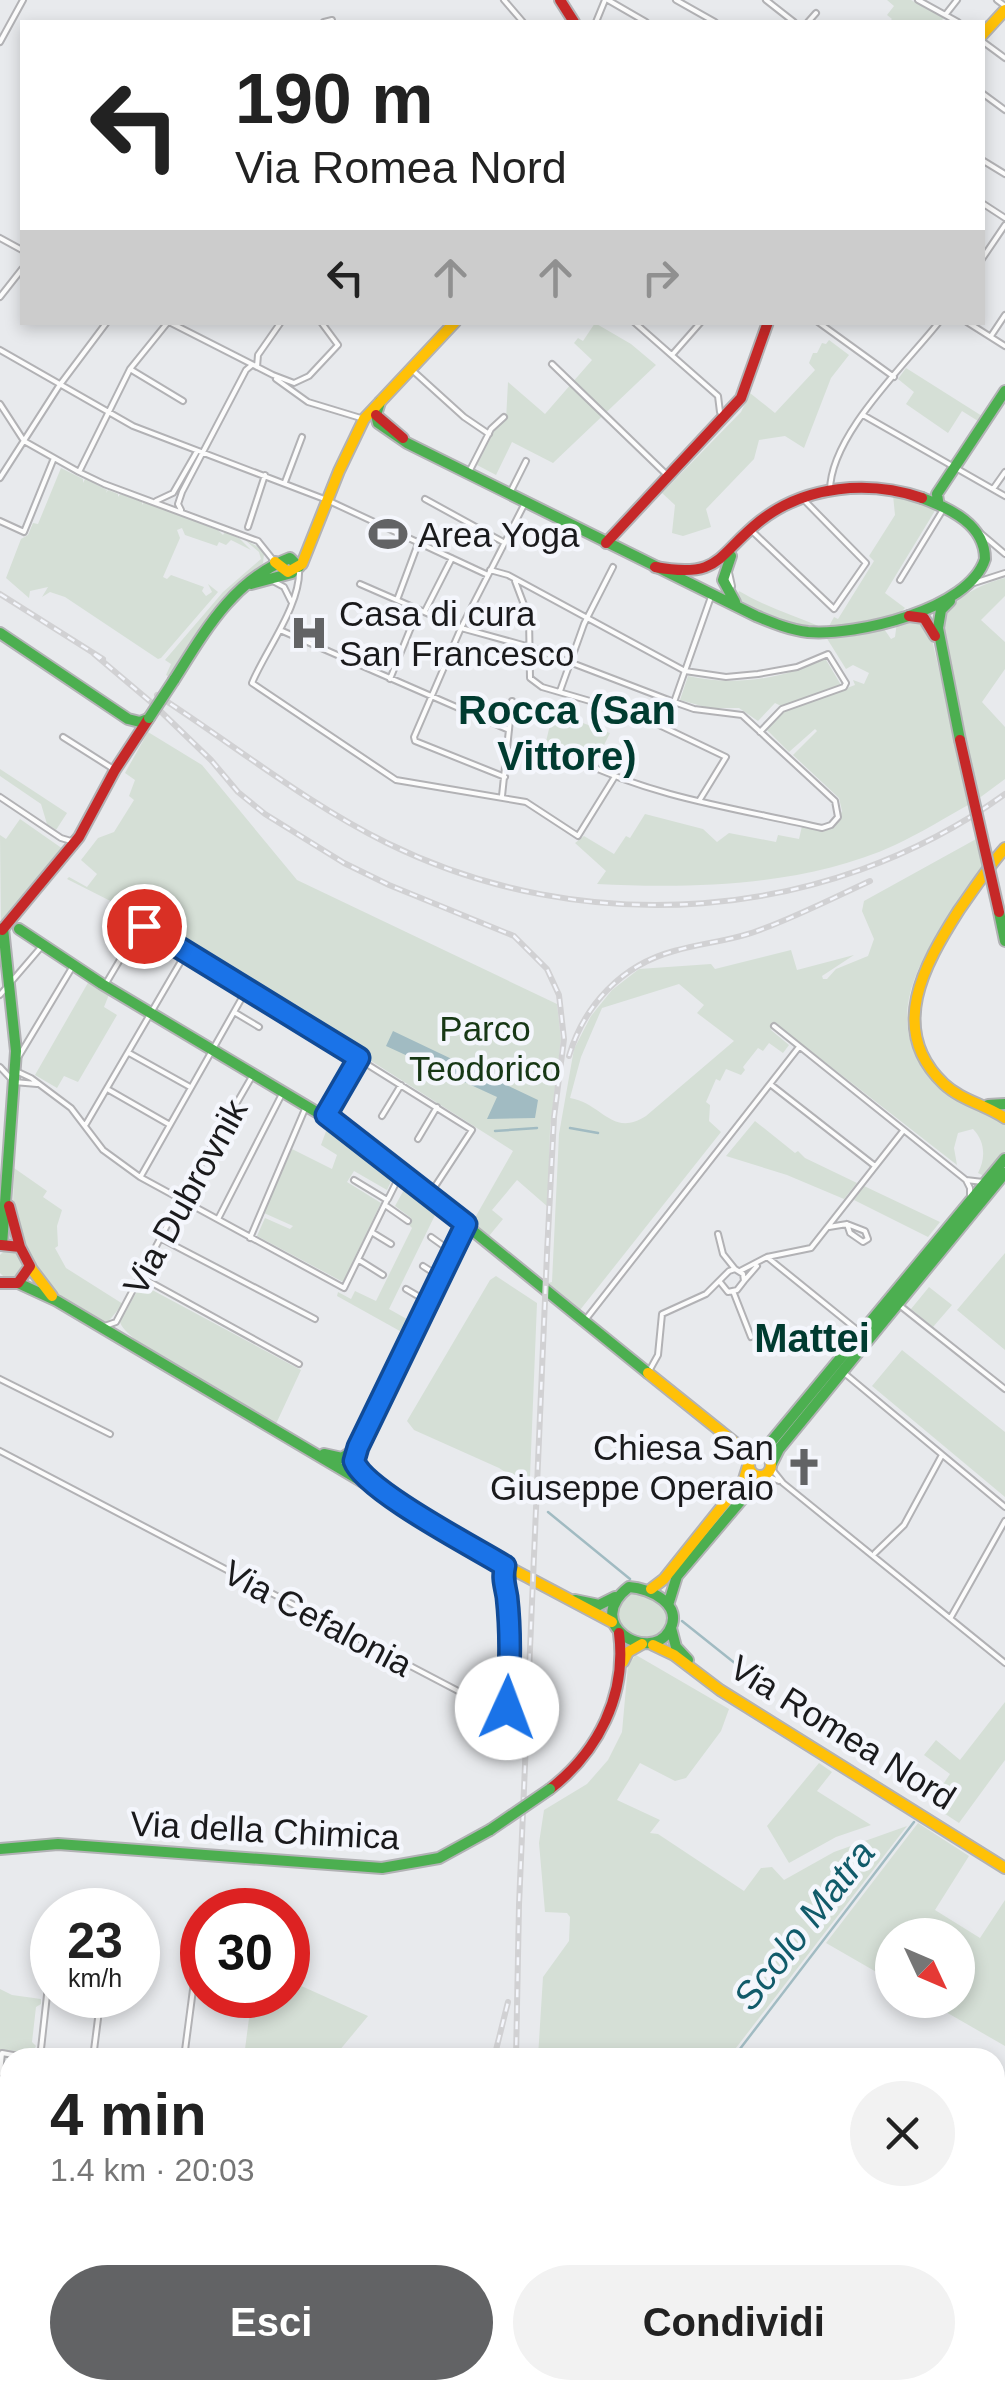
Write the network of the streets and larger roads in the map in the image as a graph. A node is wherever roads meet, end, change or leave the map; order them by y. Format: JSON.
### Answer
{"nodes":[{"id":1,"x":22,"y":0,"type":"edge"},
{"id":2,"x":504,"y":0,"type":"edge"},
{"id":3,"x":606,"y":0,"type":"edge"},
{"id":4,"x":676,"y":0,"type":"edge"},
{"id":5,"x":766,"y":0,"type":"edge"},
{"id":6,"x":918,"y":0,"type":"edge"},
{"id":7,"x":957,"y":0,"type":"edge"},
{"id":8,"x":997,"y":0,"type":"edge"},
{"id":9,"x":1005,"y":8,"type":"edge"},
{"id":10,"x":816,"y":13,"type":"dead end"},
{"id":11,"x":946,"y":14,"type":"junction"},
{"id":12,"x":520,"y":20,"type":"edge"},
{"id":13,"x":642,"y":20,"type":"edge"},
{"id":14,"x":711,"y":20,"type":"edge"},
{"id":15,"x":791,"y":20,"type":"edge"},
{"id":16,"x":810,"y":20,"type":"edge"},
{"id":17,"x":955,"y":20,"type":"edge"},
{"id":18,"x":985,"y":34,"type":"edge"},
{"id":19,"x":985,"y":41,"type":"edge"},
{"id":20,"x":0,"y":42,"type":"edge"},
{"id":21,"x":1005,"y":58,"type":"edge"},
{"id":22,"x":1005,"y":225,"type":"edge"},
{"id":23,"x":985,"y":255,"type":"edge"},
{"id":24,"x":20,"y":272,"type":"edge"},
{"id":25,"x":0,"y":297,"type":"edge"},
{"id":26,"x":1005,"y":315,"type":"edge"},
{"id":27,"x":105,"y":325,"type":"edge"},
{"id":28,"x":166,"y":325,"type":"edge"},
{"id":29,"x":175,"y":325,"type":"edge"},
{"id":30,"x":279,"y":325,"type":"edge"},
{"id":31,"x":323,"y":325,"type":"edge"},
{"id":32,"x":452,"y":325,"type":"edge"},
{"id":33,"x":637,"y":325,"type":"edge"},
{"id":34,"x":698,"y":325,"type":"edge"},
{"id":35,"x":767,"y":325,"type":"edge"},
{"id":36,"x":822,"y":325,"type":"edge"},
{"id":37,"x":937,"y":325,"type":"edge"},
{"id":38,"x":973,"y":325,"type":"edge"},
{"id":39,"x":991,"y":337,"type":"junction"},
{"id":40,"x":1005,"y":346,"type":"edge"},
{"id":41,"x":0,"y":350,"type":"edge"},
{"id":42,"x":672,"y":355,"type":"junction"},
{"id":43,"x":552,"y":364,"type":"dead end"},
{"id":44,"x":254,"y":366,"type":"junction"},
{"id":45,"x":130,"y":368,"type":"junction"},
{"id":46,"x":412,"y":368,"type":"junction"},
{"id":47,"x":273,"y":376,"type":"junction"},
{"id":48,"x":894,"y":377,"type":"junction"},
{"id":49,"x":59,"y":386,"type":"junction"},
{"id":50,"x":1005,"y":391,"type":"edge"},
{"id":51,"x":184,"y":401,"type":"dead end"},
{"id":52,"x":0,"y":404,"type":"edge"},
{"id":53,"x":108,"y":414,"type":"junction"},
{"id":54,"x":863,"y":415,"type":"junction"},
{"id":55,"x":370,"y":417,"type":"junction"},
{"id":56,"x":504,"y":417,"type":"dead end"},
{"id":57,"x":724,"y":417,"type":"junction"},
{"id":58,"x":381,"y":427,"type":"junction"},
{"id":59,"x":489,"y":434,"type":"junction"},
{"id":60,"x":302,"y":437,"type":"dead end"},
{"id":61,"x":24,"y":441,"type":"junction"},
{"id":62,"x":407,"y":443,"type":"junction"},
{"id":63,"x":200,"y":453,"type":"junction"},
{"id":64,"x":54,"y":458,"type":"junction"},
{"id":65,"x":526,"y":461,"type":"dead end"},
{"id":66,"x":954,"y":467,"type":"junction"},
{"id":67,"x":340,"y":468,"type":"junction"},
{"id":68,"x":79,"y":472,"type":"junction"},
{"id":69,"x":1005,"y":472,"type":"edge"},
{"id":70,"x":1,"y":473,"type":"edge"},
{"id":71,"x":469,"y":474,"type":"junction"},
{"id":72,"x":266,"y":476,"type":"junction"},
{"id":73,"x":668,"y":476,"type":"junction"},
{"id":74,"x":285,"y":482,"type":"junction"},
{"id":75,"x":993,"y":489,"type":"junction"},
{"id":76,"x":830,"y":492,"type":"junction"},
{"id":77,"x":509,"y":495,"type":"junction"},
{"id":78,"x":1005,"y":496,"type":"edge"},
{"id":79,"x":802,"y":499,"type":"junction"},
{"id":80,"x":327,"y":500,"type":"junction"},
{"id":81,"x":424,"y":500,"type":"dead end"},
{"id":82,"x":151,"y":501,"type":"junction"},
{"id":83,"x":525,"y":503,"type":"junction"},
{"id":84,"x":943,"y":507,"type":"junction"},
{"id":85,"x":186,"y":514,"type":"junction"},
{"id":86,"x":0,"y":521,"type":"edge"},
{"id":87,"x":973,"y":526,"type":"junction"},
{"id":88,"x":248,"y":527,"type":"dead end"},
{"id":89,"x":752,"y":530,"type":"junction"},
{"id":90,"x":419,"y":541,"type":"junction"},
{"id":91,"x":505,"y":543,"type":"junction"},
{"id":92,"x":606,"y":543,"type":"junction"},
{"id":93,"x":310,"y":545,"type":"junction"},
{"id":94,"x":267,"y":550,"type":"junction"},
{"id":95,"x":734,"y":551,"type":"junction"},
{"id":96,"x":1005,"y":554,"type":"edge"},
{"id":97,"x":290,"y":558,"type":"junction"},
{"id":98,"x":452,"y":558,"type":"junction"},
{"id":99,"x":496,"y":559,"type":"junction"},
{"id":100,"x":726,"y":563,"type":"junction"},
{"id":101,"x":613,"y":567,"type":"dead end"},
{"id":102,"x":655,"y":568,"type":"junction"},
{"id":103,"x":297,"y":569,"type":"junction"},
{"id":104,"x":269,"y":570,"type":"junction"},
{"id":105,"x":1004,"y":572,"type":"edge"},
{"id":106,"x":489,"y":573,"type":"junction"},
{"id":107,"x":508,"y":575,"type":"junction"},
{"id":108,"x":514,"y":580,"type":"junction"},
{"id":109,"x":900,"y":580,"type":"dead end"},
{"id":110,"x":974,"y":583,"type":"junction"},
{"id":111,"x":360,"y":584,"type":"dead end"},
{"id":112,"x":297,"y":586,"type":"junction"},
{"id":113,"x":732,"y":586,"type":"dead end"},
{"id":114,"x":284,"y":588,"type":"junction"},
{"id":115,"x":712,"y":594,"type":"junction"},
{"id":116,"x":959,"y":594,"type":"junction"},
{"id":117,"x":397,"y":600,"type":"junction"},
{"id":118,"x":291,"y":601,"type":"junction"},
{"id":119,"x":421,"y":611,"type":"junction"},
{"id":120,"x":587,"y":618,"type":"junction"},
{"id":121,"x":762,"y":618,"type":"junction"},
{"id":122,"x":898,"y":618,"type":"junction"},
{"id":123,"x":461,"y":628,"type":"junction"},
{"id":124,"x":280,"y":630,"type":"junction"},
{"id":125,"x":0,"y":634,"type":"edge"},
{"id":126,"x":530,"y":646,"type":"junction"},
{"id":127,"x":940,"y":648,"type":"junction"},
{"id":128,"x":571,"y":661,"type":"junction"},
{"id":129,"x":685,"y":671,"type":"junction"},
{"id":130,"x":390,"y":680,"type":"junction"},
{"id":131,"x":560,"y":692,"type":"junction"},
{"id":132,"x":430,"y":697,"type":"junction"},
{"id":133,"x":512,"y":700,"type":"dead end"},
{"id":134,"x":674,"y":702,"type":"junction"},
{"id":135,"x":149,"y":718,"type":"junction"},
{"id":136,"x":128,"y":719,"type":"junction"},
{"id":137,"x":508,"y":730,"type":"junction"},
{"id":138,"x":760,"y":732,"type":"junction"},
{"id":139,"x":63,"y":737,"type":"dead end"},
{"id":140,"x":136,"y":738,"type":"junction"},
{"id":141,"x":578,"y":760,"type":"dead end"},
{"id":142,"x":115,"y":770,"type":"junction"},
{"id":143,"x":504,"y":777,"type":"junction"},
{"id":144,"x":614,"y":778,"type":"junction"},
{"id":145,"x":502,"y":796,"type":"junction"},
{"id":146,"x":0,"y":797,"type":"edge"},
{"id":147,"x":700,"y":801,"type":"junction"},
{"id":148,"x":86,"y":826,"type":"junction"},
{"id":149,"x":1005,"y":848,"type":"edge"},
{"id":150,"x":19,"y":911,"type":"junction"},
{"id":151,"x":19,"y":928,"type":"junction"},
{"id":152,"x":2,"y":930,"type":"edge"},
{"id":153,"x":1005,"y":941,"type":"edge"},
{"id":154,"x":42,"y":946,"type":"junction"},
{"id":155,"x":187,"y":951,"type":"junction"},
{"id":156,"x":2,"y":959,"type":"edge"},
{"id":157,"x":73,"y":966,"type":"junction"},
{"id":158,"x":105,"y":985,"type":"junction"},
{"id":159,"x":9,"y":986,"type":"junction"},
{"id":160,"x":247,"y":989,"type":"junction"},
{"id":161,"x":0,"y":995,"type":"edge"},
{"id":162,"x":234,"y":1012,"type":"junction"},
{"id":163,"x":151,"y":1013,"type":"junction"},
{"id":164,"x":258,"y":1026,"type":"dead end"},
{"id":165,"x":774,"y":1026,"type":"dead end"},
{"id":166,"x":799,"y":1047,"type":"junction"},
{"id":167,"x":212,"y":1049,"type":"junction"},
{"id":168,"x":128,"y":1053,"type":"junction"},
{"id":169,"x":18,"y":1058,"type":"junction"},
{"id":170,"x":359,"y":1058,"type":"junction"},
{"id":171,"x":0,"y":1067,"type":"edge"},
{"id":172,"x":254,"y":1073,"type":"junction"},
{"id":173,"x":15,"y":1077,"type":"junction"},
{"id":174,"x":770,"y":1084,"type":"junction"},
{"id":175,"x":41,"y":1085,"type":"junction"},
{"id":176,"x":402,"y":1085,"type":"junction"},
{"id":177,"x":190,"y":1088,"type":"junction"},
{"id":178,"x":107,"y":1089,"type":"junction"},
{"id":179,"x":284,"y":1090,"type":"junction"},
{"id":180,"x":307,"y":1104,"type":"junction"},
{"id":181,"x":1005,"y":1104,"type":"edge"},
{"id":182,"x":987,"y":1105,"type":"junction"},
{"id":183,"x":437,"y":1107,"type":"junction"},
{"id":184,"x":326,"y":1115,"type":"junction"},
{"id":185,"x":382,"y":1116,"type":"dead end"},
{"id":186,"x":1005,"y":1118,"type":"edge"},
{"id":187,"x":86,"y":1124,"type":"junction"},
{"id":188,"x":170,"y":1124,"type":"junction"},
{"id":189,"x":904,"y":1131,"type":"junction"},
{"id":190,"x":418,"y":1139,"type":"dead end"},
{"id":191,"x":1005,"y":1159,"type":"edge"},
{"id":192,"x":874,"y":1166,"type":"junction"},
{"id":193,"x":402,"y":1171,"type":"junction"},
{"id":194,"x":1005,"y":1173,"type":"edge"},
{"id":195,"x":140,"y":1177,"type":"junction"},
{"id":196,"x":354,"y":1180,"type":"dead end"},
{"id":197,"x":966,"y":1180,"type":"junction"},
{"id":198,"x":988,"y":1181,"type":"junction"},
{"id":199,"x":430,"y":1194,"type":"junction"},
{"id":200,"x":180,"y":1201,"type":"junction"},
{"id":201,"x":386,"y":1203,"type":"junction"},
{"id":202,"x":6,"y":1205,"type":"edge"},
{"id":203,"x":968,"y":1205,"type":"junction"},
{"id":204,"x":218,"y":1220,"type":"junction"},
{"id":205,"x":408,"y":1221,"type":"dead end"},
{"id":206,"x":466,"y":1224,"type":"junction"},
{"id":207,"x":847,"y":1224,"type":"dead end"},
{"id":208,"x":828,"y":1228,"type":"junction"},
{"id":209,"x":372,"y":1232,"type":"junction"},
{"id":210,"x":718,"y":1234,"type":"dead end"},
{"id":211,"x":431,"y":1237,"type":"dead end"},
{"id":212,"x":160,"y":1238,"type":"junction"},
{"id":213,"x":250,"y":1238,"type":"junction"},
{"id":214,"x":390,"y":1244,"type":"dead end"},
{"id":215,"x":1,"y":1245,"type":"edge"},
{"id":216,"x":20,"y":1247,"type":"junction"},
{"id":217,"x":452,"y":1252,"type":"junction"},
{"id":218,"x":768,"y":1257,"type":"junction"},
{"id":219,"x":359,"y":1260,"type":"junction"},
{"id":220,"x":759,"y":1263,"type":"junction"},
{"id":221,"x":30,"y":1266,"type":"junction"},
{"id":222,"x":423,"y":1266,"type":"dead end"},
{"id":223,"x":737,"y":1270,"type":"junction"},
{"id":224,"x":383,"y":1275,"type":"dead end"},
{"id":225,"x":140,"y":1276,"type":"junction"},
{"id":226,"x":440,"y":1277,"type":"junction"},
{"id":227,"x":720,"y":1282,"type":"junction"},
{"id":228,"x":744,"y":1282,"type":"junction"},
{"id":229,"x":6,"y":1285,"type":"edge"},
{"id":230,"x":406,"y":1288,"type":"dead end"},
{"id":231,"x":733,"y":1292,"type":"junction"},
{"id":232,"x":57,"y":1301,"type":"junction"},
{"id":233,"x":428,"y":1302,"type":"junction"},
{"id":234,"x":898,"y":1304,"type":"junction"},
{"id":235,"x":315,"y":1319,"type":"dead end"},
{"id":236,"x":584,"y":1320,"type":"junction"},
{"id":237,"x":116,"y":1322,"type":"junction"},
{"id":238,"x":102,"y":1328,"type":"junction"},
{"id":239,"x":860,"y":1335,"type":"junction"},
{"id":240,"x":751,"y":1337,"type":"dead end"},
{"id":241,"x":130,"y":1344,"type":"junction"},
{"id":242,"x":299,"y":1364,"type":"dead end"},
{"id":243,"x":843,"y":1372,"type":"junction"},
{"id":244,"x":648,"y":1373,"type":"junction"},
{"id":245,"x":0,"y":1378,"type":"edge"},
{"id":246,"x":1005,"y":1388,"type":"edge"},
{"id":247,"x":110,"y":1434,"type":"dead end"},
{"id":248,"x":0,"y":1451,"type":"edge"},
{"id":249,"x":316,"y":1453,"type":"junction"},
{"id":250,"x":354,"y":1455,"type":"junction"},
{"id":251,"x":942,"y":1455,"type":"junction"},
{"id":252,"x":753,"y":1459,"type":"junction"},
{"id":253,"x":343,"y":1470,"type":"junction"},
{"id":254,"x":767,"y":1471,"type":"junction"},
{"id":255,"x":784,"y":1482,"type":"junction"},
{"id":256,"x":381,"y":1491,"type":"junction"},
{"id":257,"x":1005,"y":1507,"type":"edge"},
{"id":258,"x":1005,"y":1522,"type":"edge"},
{"id":259,"x":874,"y":1554,"type":"junction"},
{"id":260,"x":505,"y":1566,"type":"junction"},
{"id":261,"x":650,"y":1589,"type":"junction"},
{"id":262,"x":616,"y":1596,"type":"junction"},
{"id":263,"x":563,"y":1598,"type":"junction"},
{"id":264,"x":668,"y":1604,"type":"junction"},
{"id":265,"x":950,"y":1618,"type":"junction"},
{"id":266,"x":616,"y":1627,"type":"junction"},
{"id":267,"x":672,"y":1628,"type":"junction"},
{"id":268,"x":648,"y":1645,"type":"junction"},
{"id":269,"x":1005,"y":1663,"type":"edge"},
{"id":270,"x":702,"y":1676,"type":"junction"},
{"id":271,"x":618,"y":1677,"type":"junction"},
{"id":272,"x":0,"y":1848,"type":"edge"},
{"id":273,"x":1005,"y":1868,"type":"edge"},
{"id":274,"x":44,"y":2018,"type":"edge"},
{"id":275,"x":97,"y":2018,"type":"edge"},
{"id":276,"x":189,"y":2018,"type":"edge"},
{"id":277,"x":41,"y":2048,"type":"edge"},
{"id":278,"x":94,"y":2048,"type":"edge"},
{"id":279,"x":185,"y":2048,"type":"edge"}],
"edges":[{"from":1,"to":20,"type":"street"},
{"from":2,"to":12,"type":"street"},
{"from":3,"to":13,"type":"street"},
{"from":4,"to":14,"type":"street"},
{"from":5,"to":15,"type":"street"},
{"from":6,"to":11,"type":"street"},
{"from":7,"to":11,"type":"street"},
{"from":8,"to":9,"type":"street"},
{"from":9,"to":18,"type":"street"},
{"from":10,"to":16,"type":"street"},
{"from":11,"to":17,"type":"street"},
{"from":19,"to":21,"type":"street"},
{"from":22,"to":23,"type":"street"},
{"from":24,"to":25,"type":"street"},
{"from":26,"to":39,"type":"street"},
{"from":27,"to":49,"type":"street"},
{"from":28,"to":45,"type":"street"},
{"from":29,"to":44,"type":"street"},
{"from":30,"to":44,"type":"street"},
{"from":31,"to":47,"type":"street"},
{"from":32,"to":46,"type":"street"},
{"from":33,"to":42,"type":"street"},
{"from":34,"to":42,"type":"street"},
{"from":35,"to":57,"type":"street"},
{"from":36,"to":48,"type":"street"},
{"from":37,"to":48,"type":"street"},
{"from":38,"to":39,"type":"street"},
{"from":39,"to":40,"type":"street"},
{"from":41,"to":49,"type":"street"},
{"from":42,"to":57,"type":"street"},
{"from":43,"to":73,"type":"street"},
{"from":44,"to":47,"type":"street"},
{"from":44,"to":63,"type":"street"},
{"from":45,"to":51,"type":"street"},
{"from":45,"to":53,"type":"street"},
{"from":46,"to":55,"type":"street"},
{"from":46,"to":59,"type":"street"},
{"from":47,"to":55,"type":"street"},
{"from":48,"to":54,"type":"street"},
{"from":49,"to":53,"type":"street"},
{"from":49,"to":61,"type":"street"},
{"from":50,"to":66,"type":"street"},
{"from":52,"to":61,"type":"street"},
{"from":53,"to":63,"type":"street"},
{"from":53,"to":68,"type":"street"},
{"from":54,"to":66,"type":"street"},
{"from":54,"to":76,"type":"street"},
{"from":55,"to":58,"type":"street"},
{"from":55,"to":62,"type":"street"},
{"from":55,"to":67,"type":"street"},
{"from":56,"to":59,"type":"street"},
{"from":57,"to":73,"type":"street"},
{"from":58,"to":62,"type":"street"},
{"from":58,"to":67,"type":"street"},
{"from":59,"to":71,"type":"street"},
{"from":60,"to":74,"type":"street"},
{"from":61,"to":64,"type":"street"},
{"from":61,"to":70,"type":"street"},
{"from":62,"to":71,"type":"street"},
{"from":63,"to":72,"type":"street"},
{"from":63,"to":82,"type":"street"},
{"from":63,"to":85,"type":"street"},
{"from":64,"to":68,"type":"street"},
{"from":64,"to":86,"type":"street"},
{"from":65,"to":77,"type":"street"},
{"from":66,"to":75,"type":"street"},
{"from":66,"to":84,"type":"street"},
{"from":67,"to":80,"type":"street"},
{"from":68,"to":82,"type":"street"},
{"from":69,"to":75,"type":"street"},
{"from":71,"to":77,"type":"street"},
{"from":72,"to":74,"type":"street"},
{"from":72,"to":88,"type":"street"},
{"from":73,"to":92,"type":"street"},
{"from":74,"to":80,"type":"street"},
{"from":75,"to":78,"type":"street"},
{"from":76,"to":79,"type":"street"},
{"from":76,"to":84,"type":"street"},
{"from":77,"to":83,"type":"street"},
{"from":79,"to":89,"type":"street"},
{"from":79,"to":89,"type":"street"},
{"from":80,"to":90,"type":"street"},
{"from":80,"to":93,"type":"street"},
{"from":81,"to":91,"type":"street"},
{"from":82,"to":85,"type":"street"},
{"from":83,"to":91,"type":"street"},
{"from":83,"to":92,"type":"street"},
{"from":84,"to":87,"type":"street"},
{"from":84,"to":109,"type":"street"},
{"from":85,"to":94,"type":"street"},
{"from":87,"to":96,"type":"street"},
{"from":87,"to":110,"type":"street"},
{"from":89,"to":95,"type":"street"},
{"from":90,"to":98,"type":"street"},
{"from":90,"to":117,"type":"street"},
{"from":91,"to":99,"type":"street"},
{"from":92,"to":102,"type":"street"},
{"from":93,"to":97,"type":"street"},
{"from":93,"to":103,"type":"street"},
{"from":94,"to":104,"type":"street"},
{"from":94,"to":104,"type":"street"},
{"from":95,"to":100,"type":"street"},
{"from":95,"to":102,"type":"street"},
{"from":97,"to":103,"type":"street"},
{"from":97,"to":104,"type":"street"},
{"from":98,"to":106,"type":"street"},
{"from":98,"to":119,"type":"street"},
{"from":99,"to":106,"type":"street"},
{"from":99,"to":107,"type":"street"},
{"from":100,"to":113,"type":"street"},
{"from":100,"to":121,"type":"street"},
{"from":101,"to":120,"type":"street"},
{"from":102,"to":115,"type":"street"},
{"from":103,"to":104,"type":"street"},
{"from":103,"to":112,"type":"street"},
{"from":104,"to":114,"type":"street"},
{"from":104,"to":135,"type":"street","bridge":true},
{"from":105,"to":110,"type":"street"},
{"from":106,"to":107,"type":"street"},
{"from":106,"to":123,"type":"street"},
{"from":107,"to":108,"type":"street"},
{"from":108,"to":120,"type":"street"},
{"from":108,"to":126,"type":"street"},
{"from":110,"to":116,"type":"street"},
{"from":111,"to":117,"type":"street"},
{"from":112,"to":114,"type":"street"},
{"from":112,"to":118,"type":"street"},
{"from":114,"to":118,"type":"street"},
{"from":115,"to":121,"type":"street"},
{"from":115,"to":129,"type":"street"},
{"from":116,"to":122,"type":"street"},
{"from":116,"to":127,"type":"street"},
{"from":117,"to":119,"type":"street"},
{"from":118,"to":124,"type":"street"},
{"from":119,"to":123,"type":"street"},
{"from":119,"to":130,"type":"street"},
{"from":120,"to":128,"type":"street"},
{"from":120,"to":129,"type":"street"},
{"from":121,"to":122,"type":"street"},
{"from":122,"to":127,"type":"street"},
{"from":123,"to":126,"type":"street"},
{"from":123,"to":132,"type":"street"},
{"from":124,"to":130,"type":"street"},
{"from":124,"to":145,"type":"street"},
{"from":125,"to":136,"type":"street"},
{"from":126,"to":128,"type":"street"},
{"from":126,"to":131,"type":"street"},
{"from":127,"to":153,"type":"street","bridge":true},
{"from":128,"to":131,"type":"street"},
{"from":128,"to":134,"type":"street"},
{"from":129,"to":134,"type":"street"},
{"from":129,"to":138,"type":"street"},
{"from":130,"to":132,"type":"street"},
{"from":131,"to":147,"type":"street"},
{"from":132,"to":137,"type":"street"},
{"from":132,"to":143,"type":"street"},
{"from":133,"to":137,"type":"street"},
{"from":134,"to":138,"type":"street"},
{"from":135,"to":136,"type":"street"},
{"from":135,"to":140,"type":"street"},
{"from":136,"to":140,"type":"street"},
{"from":137,"to":143,"type":"street"},
{"from":138,"to":147,"type":"street"},
{"from":139,"to":142,"type":"street"},
{"from":140,"to":142,"type":"street"},
{"from":141,"to":144,"type":"street"},
{"from":142,"to":148,"type":"street"},
{"from":143,"to":145,"type":"street"},
{"from":144,"to":145,"type":"street"},
{"from":144,"to":147,"type":"street"},
{"from":146,"to":148,"type":"street"},
{"from":148,"to":150,"type":"street"},
{"from":149,"to":182,"type":"street"},
{"from":150,"to":151,"type":"street"},
{"from":150,"to":152,"type":"street"},
{"from":151,"to":152,"type":"street"},
{"from":151,"to":154,"type":"street"},
{"from":152,"to":156,"type":"street"},
{"from":154,"to":157,"type":"street"},
{"from":154,"to":159,"type":"street"},
{"from":155,"to":158,"type":"street"},
{"from":155,"to":160,"type":"street"},
{"from":155,"to":163,"type":"street"},
{"from":156,"to":159,"type":"street"},
{"from":157,"to":158,"type":"street"},
{"from":157,"to":169,"type":"street"},
{"from":158,"to":163,"type":"street"},
{"from":159,"to":161,"type":"street"},
{"from":159,"to":169,"type":"street"},
{"from":160,"to":162,"type":"street"},
{"from":160,"to":170,"type":"street"},
{"from":162,"to":164,"type":"street"},
{"from":162,"to":167,"type":"street"},
{"from":163,"to":167,"type":"street"},
{"from":163,"to":168,"type":"street"},
{"from":165,"to":166,"type":"street"},
{"from":166,"to":174,"type":"street"},
{"from":166,"to":189,"type":"street"},
{"from":167,"to":172,"type":"street"},
{"from":167,"to":177,"type":"street"},
{"from":168,"to":177,"type":"street"},
{"from":168,"to":178,"type":"street"},
{"from":169,"to":173,"type":"street"},
{"from":170,"to":176,"type":"street"},
{"from":170,"to":184,"type":"street"},
{"from":171,"to":173,"type":"street"},
{"from":172,"to":179,"type":"street"},
{"from":172,"to":200,"type":"street","name":"Via Dubrovnik"},
{"from":173,"to":175,"type":"street"},
{"from":173,"to":175,"type":"street"},
{"from":173,"to":202,"type":"street"},
{"from":174,"to":192,"type":"street"},
{"from":174,"to":236,"type":"street"},
{"from":175,"to":187,"type":"street"},
{"from":176,"to":183,"type":"street"},
{"from":176,"to":185,"type":"street"},
{"from":177,"to":188,"type":"street"},
{"from":178,"to":187,"type":"street"},
{"from":178,"to":188,"type":"street"},
{"from":179,"to":180,"type":"street"},
{"from":179,"to":204,"type":"street"},
{"from":180,"to":184,"type":"street"},
{"from":180,"to":213,"type":"street"},
{"from":181,"to":182,"type":"street"},
{"from":182,"to":186,"type":"street"},
{"from":183,"to":190,"type":"street"},
{"from":183,"to":199,"type":"street"},
{"from":184,"to":193,"type":"street"},
{"from":187,"to":195,"type":"street"},
{"from":188,"to":195,"type":"street"},
{"from":189,"to":192,"type":"street"},
{"from":189,"to":197,"type":"street"},
{"from":191,"to":198,"type":"street"},
{"from":192,"to":208,"type":"street"},
{"from":193,"to":199,"type":"street"},
{"from":193,"to":201,"type":"street"},
{"from":194,"to":234,"type":"street"},
{"from":195,"to":200,"type":"street"},
{"from":196,"to":201,"type":"street"},
{"from":197,"to":198,"type":"street"},
{"from":197,"to":203,"type":"street"},
{"from":198,"to":203,"type":"street"},
{"from":199,"to":206,"type":"street"},
{"from":200,"to":204,"type":"street"},
{"from":200,"to":212,"type":"street","name":"Via Dubrovnik"},
{"from":201,"to":205,"type":"street"},
{"from":201,"to":209,"type":"street"},
{"from":202,"to":215,"type":"street"},
{"from":202,"to":216,"type":"street"},
{"from":203,"to":239,"type":"street"},
{"from":204,"to":213,"type":"street"},
{"from":206,"to":217,"type":"street"},
{"from":206,"to":236,"type":"street"},
{"from":207,"to":208,"type":"street"},
{"from":208,"to":218,"type":"street"},
{"from":209,"to":214,"type":"street"},
{"from":209,"to":219,"type":"street"},
{"from":210,"to":223,"type":"street"},
{"from":211,"to":217,"type":"street"},
{"from":212,"to":225,"type":"street","name":"Via Dubrovnik"},
{"from":212,"to":235,"type":"street"},
{"from":213,"to":219,"type":"street"},
{"from":215,"to":216,"type":"street"},
{"from":216,"to":221,"type":"street"},
{"from":217,"to":226,"type":"street"},
{"from":218,"to":220,"type":"street"},
{"from":218,"to":239,"type":"street"},
{"from":219,"to":224,"type":"street"},
{"from":220,"to":223,"type":"street"},
{"from":220,"to":228,"type":"street"},
{"from":221,"to":229,"type":"street"},
{"from":221,"to":232,"type":"street"},
{"from":222,"to":226,"type":"street"},
{"from":223,"to":227,"type":"street"},
{"from":223,"to":228,"type":"street"},
{"from":225,"to":237,"type":"street","name":"Via Dubrovnik"},
{"from":225,"to":242,"type":"street"},
{"from":226,"to":233,"type":"street"},
{"from":227,"to":231,"type":"street"},
{"from":227,"to":244,"type":"street"},
{"from":228,"to":231,"type":"street"},
{"from":229,"to":232,"type":"street"},
{"from":230,"to":233,"type":"street"},
{"from":231,"to":240,"type":"street"},
{"from":232,"to":238,"type":"street"},
{"from":233,"to":250,"type":"street"},
{"from":234,"to":243,"type":"street"},
{"from":234,"to":246,"type":"street"},
{"from":236,"to":244,"type":"street"},
{"from":237,"to":238,"type":"street","name":"Via Dubrovnik"},
{"from":237,"to":241,"type":"street","name":"Via Dubrovnik"},
{"from":238,"to":241,"type":"street"},
{"from":239,"to":252,"type":"street"},
{"from":241,"to":249,"type":"street"},
{"from":243,"to":251,"type":"street"},
{"from":243,"to":254,"type":"street"},
{"from":244,"to":252,"type":"street"},
{"from":245,"to":247,"type":"street"},
{"from":248,"to":260,"type":"street","name":"Via Cefalonia"},
{"from":249,"to":250,"type":"street"},
{"from":249,"to":253,"type":"street"},
{"from":250,"to":253,"type":"street"},
{"from":250,"to":256,"type":"street"},
{"from":251,"to":257,"type":"street"},
{"from":251,"to":259,"type":"street"},
{"from":252,"to":254,"type":"street"},
{"from":252,"to":254,"type":"street"},
{"from":252,"to":261,"type":"street"},
{"from":253,"to":256,"type":"street"},
{"from":254,"to":255,"type":"street"},
{"from":254,"to":255,"type":"street"},
{"from":254,"to":264,"type":"street"},
{"from":255,"to":259,"type":"street"},
{"from":256,"to":260,"type":"street"},
{"from":258,"to":265,"type":"street"},
{"from":259,"to":265,"type":"street"},
{"from":260,"to":263,"type":"street"},
{"from":261,"to":262,"type":"street"},
{"from":261,"to":264,"type":"street"},
{"from":262,"to":263,"type":"street"},
{"from":262,"to":266,"type":"street"},
{"from":263,"to":266,"type":"street"},
{"from":264,"to":267,"type":"street"},
{"from":265,"to":269,"type":"street"},
{"from":266,"to":268,"type":"street"},
{"from":266,"to":271,"type":"street","name":"Via della Chimica"},
{"from":267,"to":268,"type":"street"},
{"from":267,"to":270,"type":"street","name":"Via Romea Nord"},
{"from":268,"to":270,"type":"street","name":"Via Romea Nord"},
{"from":268,"to":271,"type":"street","name":"Via della Chimica"},
{"from":270,"to":273,"type":"street","name":"Via Romea Nord"},
{"from":271,"to":272,"type":"street","name":"Via della Chimica","bridge":true},
{"from":274,"to":277,"type":"street"},
{"from":275,"to":278,"type":"street"},
{"from":276,"to":279,"type":"street"}]}
